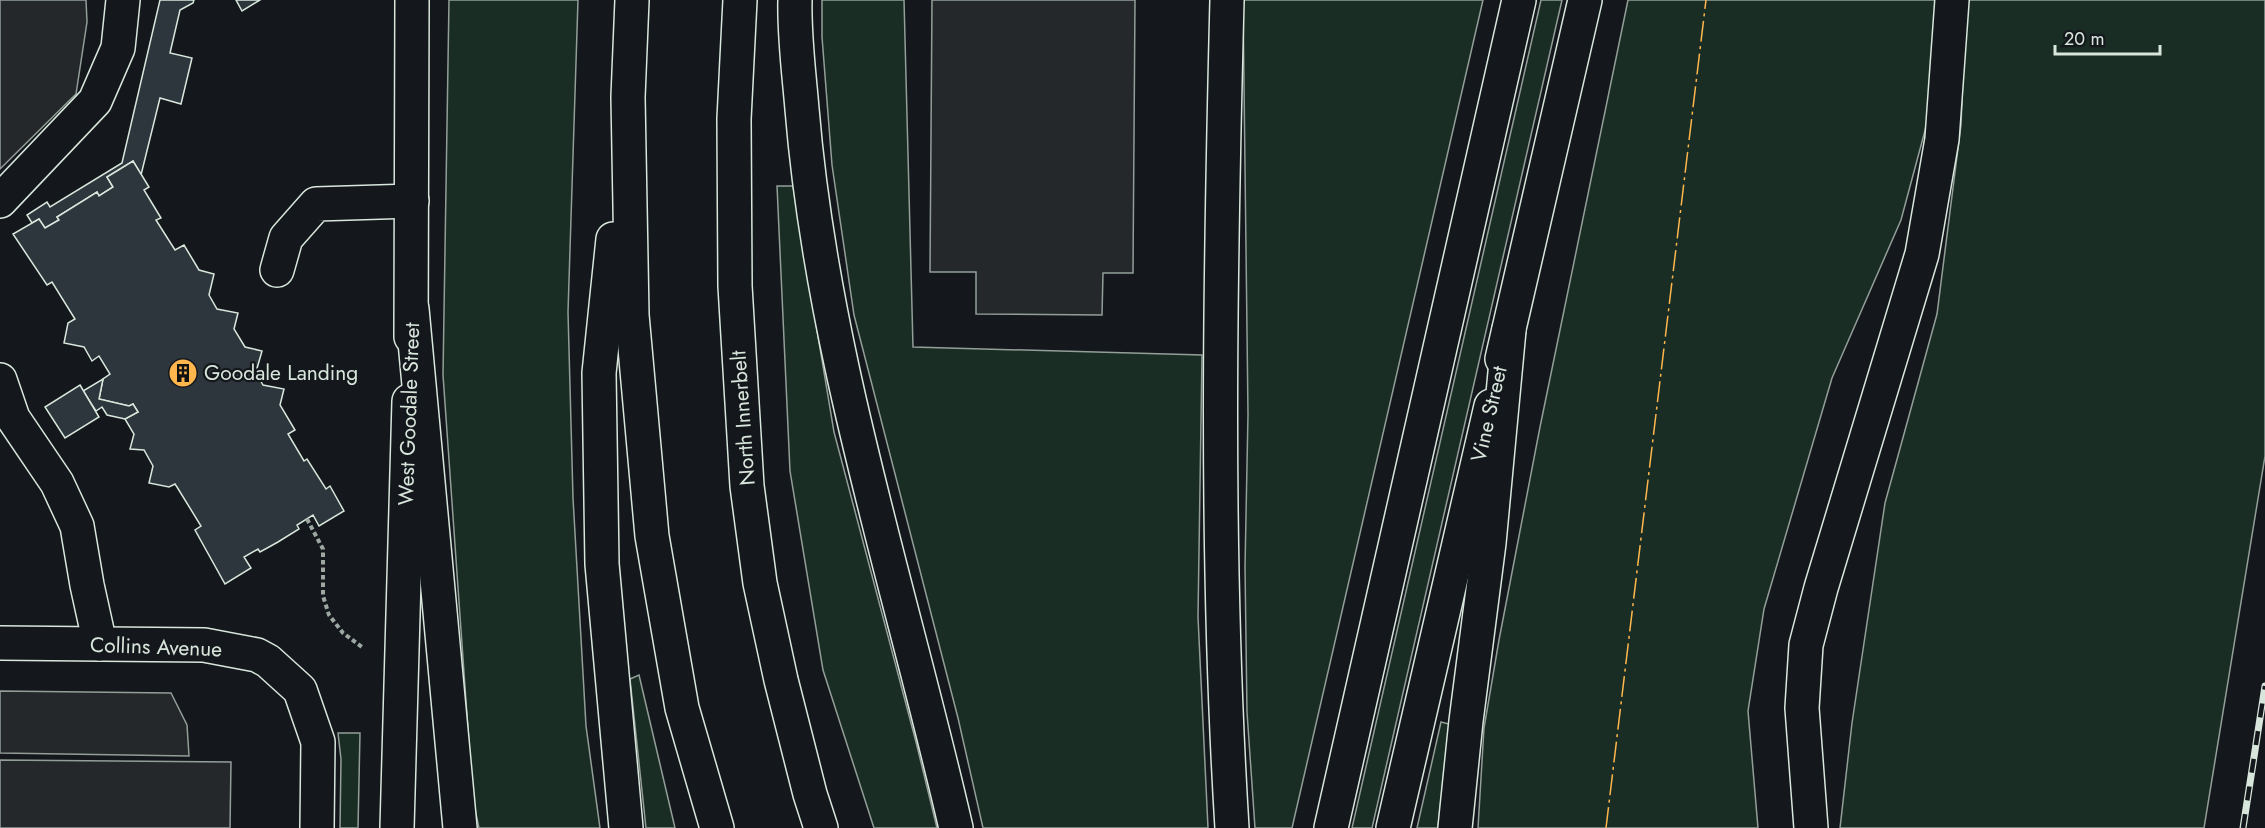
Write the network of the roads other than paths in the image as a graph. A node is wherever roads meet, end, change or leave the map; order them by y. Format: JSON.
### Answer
{"nodes":[{"id":1,"x":123,"y":0,"type":"edge"},
{"id":2,"x":412,"y":0,"type":"edge"},
{"id":3,"x":632,"y":0,"type":"edge"},
{"id":4,"x":740,"y":0,"type":"edge"},
{"id":5,"x":795,"y":0,"type":"edge"},
{"id":6,"x":1227,"y":0,"type":"edge"},
{"id":7,"x":1519,"y":0,"type":"edge"},
{"id":8,"x":1585,"y":0,"type":"edge"},
{"id":9,"x":1952,"y":0,"type":"edge"},
{"id":10,"x":628,"y":97,"type":"junction"},
{"id":11,"x":0,"y":201,"type":"edge"},
{"id":12,"x":412,"y":201,"type":"junction"},
{"id":13,"x":278,"y":270,"type":"dead end"},
{"id":14,"x":412,"y":309,"type":"junction"},
{"id":15,"x":1509,"y":330,"type":"junction"},
{"id":16,"x":0,"y":380,"type":"edge"},
{"id":17,"x":6,"y":416,"type":"edge"},
{"id":18,"x":0,"y":643,"type":"edge"},
{"id":19,"x":100,"y":644,"type":"junction"},
{"id":20,"x":317,"y":828,"type":"edge"},
{"id":21,"x":397,"y":828,"type":"edge"},
{"id":22,"x":460,"y":828,"type":"edge"},
{"id":23,"x":626,"y":828,"type":"edge"},
{"id":24,"x":717,"y":828,"type":"edge"},
{"id":25,"x":821,"y":828,"type":"edge"},
{"id":26,"x":956,"y":828,"type":"edge"},
{"id":27,"x":1232,"y":828,"type":"edge"},
{"id":28,"x":1331,"y":828,"type":"edge"},
{"id":29,"x":1393,"y":828,"type":"edge"},
{"id":30,"x":1455,"y":828,"type":"edge"},
{"id":31,"x":1811,"y":828,"type":"edge"}],
"edges":[{"from":1,"to":11,"type":"main road"},
{"from":2,"to":12,"type":"main road","name":"West Goodale Street"},
{"from":3,"to":10,"type":"main road"},
{"from":4,"to":25,"type":"main road","name":"North Innerbelt"},
{"from":5,"to":26,"type":"main road"},
{"from":6,"to":27,"type":"main road"},
{"from":7,"to":28,"type":"main road"},
{"from":8,"to":15,"type":"main road","name":"Vine Street"},
{"from":9,"to":31,"type":"main road"},
{"from":10,"to":23,"type":"main road"},
{"from":10,"to":24,"type":"main road"},
{"from":12,"to":13,"type":"main road"},
{"from":12,"to":14,"type":"main road","name":"West Goodale Street"},
{"from":14,"to":21,"type":"main road","name":"West Goodale Street"},
{"from":14,"to":22,"type":"main road"},
{"from":15,"to":29,"type":"main road","name":"Vine Street"},
{"from":15,"to":30,"type":"main road"},
{"from":16,"to":17,"type":"main road"},
{"from":17,"to":19,"type":"main road"},
{"from":18,"to":19,"type":"main road","name":"Collins Avenue"},
{"from":19,"to":20,"type":"main road","name":"Collins Avenue"}]}
